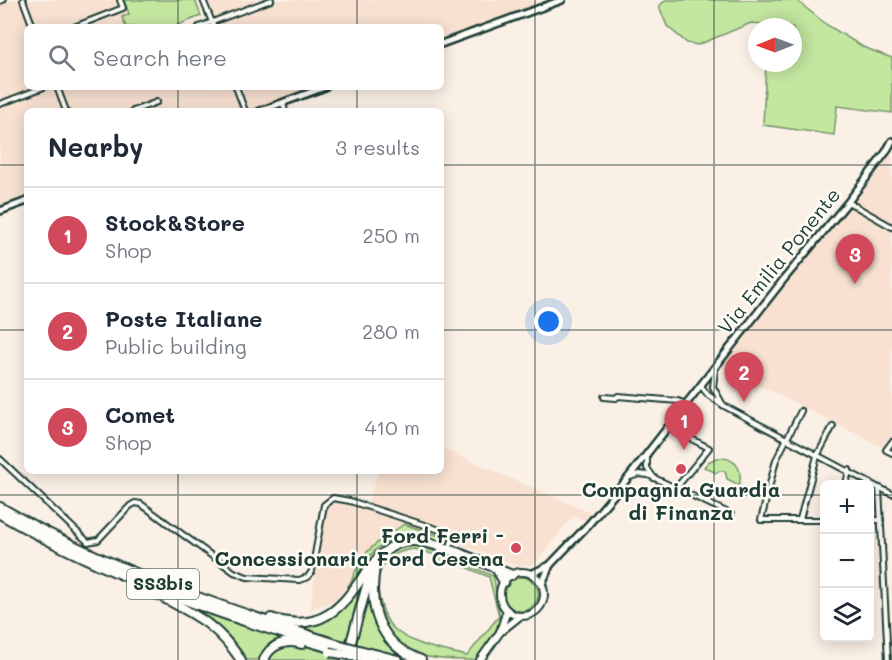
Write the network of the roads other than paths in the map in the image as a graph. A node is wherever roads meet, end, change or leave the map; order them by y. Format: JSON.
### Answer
{"nodes":[{"id":1,"x":23,"y":0,"type":"edge"},
{"id":2,"x":120,"y":0,"type":"edge"},
{"id":3,"x":203,"y":0,"type":"edge"},
{"id":4,"x":271,"y":0,"type":"edge"},
{"id":5,"x":562,"y":0,"type":"edge"},
{"id":6,"x":32,"y":24,"type":"edge"},
{"id":7,"x":82,"y":24,"type":"edge"},
{"id":8,"x":213,"y":24,"type":"edge"},
{"id":9,"x":215,"y":24,"type":"edge"},
{"id":10,"x":444,"y":43,"type":"edge"},
{"id":11,"x":36,"y":90,"type":"edge"},
{"id":12,"x":58,"y":90,"type":"edge"},
{"id":13,"x":237,"y":90,"type":"edge"},
{"id":14,"x":317,"y":90,"type":"edge"},
{"id":15,"x":157,"y":102,"type":"dead end"},
{"id":16,"x":283,"y":102,"type":"junction"},
{"id":17,"x":0,"y":104,"type":"edge"},
{"id":18,"x":65,"y":108,"type":"edge"},
{"id":19,"x":141,"y":108,"type":"edge"},
{"id":20,"x":244,"y":108,"type":"edge"},
{"id":21,"x":268,"y":108,"type":"edge"},
{"id":22,"x":284,"y":108,"type":"edge"},
{"id":23,"x":892,"y":141,"type":"edge"},
{"id":24,"x":24,"y":202,"type":"edge"},
{"id":25,"x":848,"y":202,"type":"junction"},
{"id":26,"x":0,"y":211,"type":"edge"},
{"id":27,"x":892,"y":227,"type":"edge"},
{"id":28,"x":715,"y":368,"type":"junction"},
{"id":29,"x":701,"y":386,"type":"junction"},
{"id":30,"x":714,"y":390,"type":"junction"},
{"id":31,"x":708,"y":395,"type":"junction"},
{"id":32,"x":693,"y":396,"type":"junction"},
{"id":33,"x":604,"y":397,"type":"dead end"},
{"id":34,"x":686,"y":404,"type":"junction"},
{"id":35,"x":726,"y":407,"type":"junction"},
{"id":36,"x":801,"y":411,"type":"dead end"},
{"id":37,"x":832,"y":426,"type":"dead end"},
{"id":38,"x":676,"y":431,"type":"dead end"},
{"id":39,"x":786,"y":440,"type":"junction"},
{"id":40,"x":892,"y":442,"type":"edge"},
{"id":41,"x":892,"y":453,"type":"edge"},
{"id":42,"x":647,"y":454,"type":"junction"},
{"id":43,"x":817,"y":456,"type":"junction"},
{"id":44,"x":0,"y":459,"type":"edge"},
{"id":45,"x":638,"y":466,"type":"junction"},
{"id":46,"x":849,"y":471,"type":"junction"},
{"id":47,"x":649,"y":474,"type":"junction"},
{"id":48,"x":628,"y":477,"type":"junction"},
{"id":49,"x":847,"y":480,"type":"edge"},
{"id":50,"x":676,"y":488,"type":"junction"},
{"id":51,"x":879,"y":488,"type":"junction"},
{"id":52,"x":892,"y":494,"type":"edge"},
{"id":53,"x":0,"y":507,"type":"edge"},
{"id":54,"x":0,"y":514,"type":"edge"},
{"id":55,"x":731,"y":514,"type":"dead end"},
{"id":56,"x":800,"y":519,"type":"junction"},
{"id":57,"x":820,"y":520,"type":"edge"},
{"id":58,"x":874,"y":520,"type":"edge"},
{"id":59,"x":881,"y":520,"type":"junction"},
{"id":60,"x":449,"y":550,"type":"junction"},
{"id":61,"x":377,"y":559,"type":"junction"},
{"id":62,"x":550,"y":565,"type":"junction"},
{"id":63,"x":496,"y":568,"type":"junction"},
{"id":64,"x":531,"y":574,"type":"junction"},
{"id":65,"x":512,"y":575,"type":"junction"},
{"id":66,"x":129,"y":577,"type":"junction"},
{"id":67,"x":504,"y":582,"type":"junction"},
{"id":68,"x":542,"y":584,"type":"junction"},
{"id":69,"x":229,"y":609,"type":"junction"},
{"id":70,"x":507,"y":610,"type":"junction"},
{"id":71,"x":520,"y":616,"type":"junction"},
{"id":72,"x":500,"y":632,"type":"junction"},
{"id":73,"x":332,"y":648,"type":"junction"},
{"id":74,"x":363,"y":654,"type":"junction"},
{"id":75,"x":241,"y":660,"type":"edge"},
{"id":76,"x":264,"y":660,"type":"edge"},
{"id":77,"x":346,"y":660,"type":"edge"},
{"id":78,"x":372,"y":660,"type":"edge"},
{"id":79,"x":398,"y":660,"type":"edge"},
{"id":80,"x":421,"y":660,"type":"edge"},
{"id":81,"x":480,"y":660,"type":"edge"},
{"id":82,"x":888,"y":660,"type":"edge"}],
"edges":[{"from":1,"to":6,"type":"street"},
{"from":2,"to":7,"type":"street"},
{"from":3,"to":8,"type":"street"},
{"from":4,"to":9,"type":"street"},
{"from":5,"to":10,"type":"main road"},
{"from":11,"to":17,"type":"street"},
{"from":12,"to":18,"type":"street"},
{"from":13,"to":20,"type":"street"},
{"from":14,"to":16,"type":"main road"},
{"from":15,"to":19,"type":"street"},
{"from":16,"to":21,"type":"main road"},
{"from":16,"to":22,"type":"street"},
{"from":23,"to":25,"type":"main road","name":"Via Emilia Ponente"},
{"from":24,"to":26,"type":"main road"},
{"from":25,"to":27,"type":"street"},
{"from":25,"to":28,"type":"main road","name":"Via Emilia Ponente"},
{"from":28,"to":29,"type":"main road","name":"Via Emilia Ponente"},
{"from":28,"to":30,"type":"street"},
{"from":29,"to":30,"type":"street"},
{"from":29,"to":31,"type":"street"},
{"from":29,"to":32,"type":"main road","name":"Via Emilia Ponente"},
{"from":30,"to":35,"type":"street"},
{"from":31,"to":32,"type":"street"},
{"from":31,"to":35,"type":"street"},
{"from":32,"to":34,"type":"main road","name":"Via Emilia Ponente"},
{"from":33,"to":34,"type":"street"},
{"from":34,"to":42,"type":"main road","name":"Via Emilia Ponente"},
{"from":35,"to":39,"type":"street"},
{"from":36,"to":39,"type":"street"},
{"from":37,"to":43,"type":"street"},
{"from":38,"to":50,"type":"street"},
{"from":39,"to":43,"type":"street"},
{"from":39,"to":56,"type":"street"},
{"from":40,"to":41,"type":"street"},
{"from":42,"to":45,"type":"main road","name":"Via Emilia Ponente"},
{"from":42,"to":47,"type":"street"},
{"from":43,"to":46,"type":"street"},
{"from":43,"to":56,"type":"street"},
{"from":44,"to":60,"type":"street"},
{"from":45,"to":47,"type":"street"},
{"from":45,"to":48,"type":"main road","name":"Via Emilia Ponente"},
{"from":46,"to":49,"type":"street"},
{"from":46,"to":51,"type":"street"},
{"from":47,"to":48,"type":"street"},
{"from":47,"to":50,"type":"street"},
{"from":48,"to":62,"type":"main road","name":"Via Emilia Ponente"},
{"from":50,"to":55,"type":"street"},
{"from":51,"to":52,"type":"street"},
{"from":51,"to":59,"type":"street"},
{"from":53,"to":69,"type":"highway","number":"SS3bis"},
{"from":54,"to":66,"type":"highway","number":"SS3bis"},
{"from":56,"to":57,"type":"street"},
{"from":58,"to":59,"type":"street"},
{"from":59,"to":82,"type":"street"},
{"from":60,"to":61,"type":"highway"},
{"from":60,"to":63,"type":"highway"},
{"from":61,"to":69,"type":"highway"},
{"from":61,"to":77,"type":"highway"},
{"from":61,"to":80,"type":"highway"},
{"from":62,"to":64,"type":"main road","name":"Via Emilia Ponente"},
{"from":62,"to":68,"type":"main road","name":"Via Emilia Ponente"},
{"from":63,"to":65,"type":"highway"},
{"from":63,"to":67,"type":"highway"},
{"from":64,"to":65,"type":"main road"},
{"from":64,"to":68,"type":"main road"},
{"from":65,"to":67,"type":"main road"},
{"from":66,"to":73,"type":"highway","number":"SS3bis"},
{"from":66,"to":75,"type":"highway"},
{"from":67,"to":70,"type":"main road"},
{"from":68,"to":71,"type":"main road"},
{"from":69,"to":73,"type":"highway","number":"SS3bis"},
{"from":70,"to":71,"type":"main road"},
{"from":70,"to":72,"type":"main road"},
{"from":71,"to":72,"type":"main road"},
{"from":72,"to":81,"type":"main road"},
{"from":73,"to":74,"type":"highway","number":"SS3bis","bridge":true},
{"from":73,"to":76,"type":"highway"},
{"from":74,"to":78,"type":"highway","number":"SS3bis"},
{"from":74,"to":79,"type":"highway","number":"SS3bis"}]}
